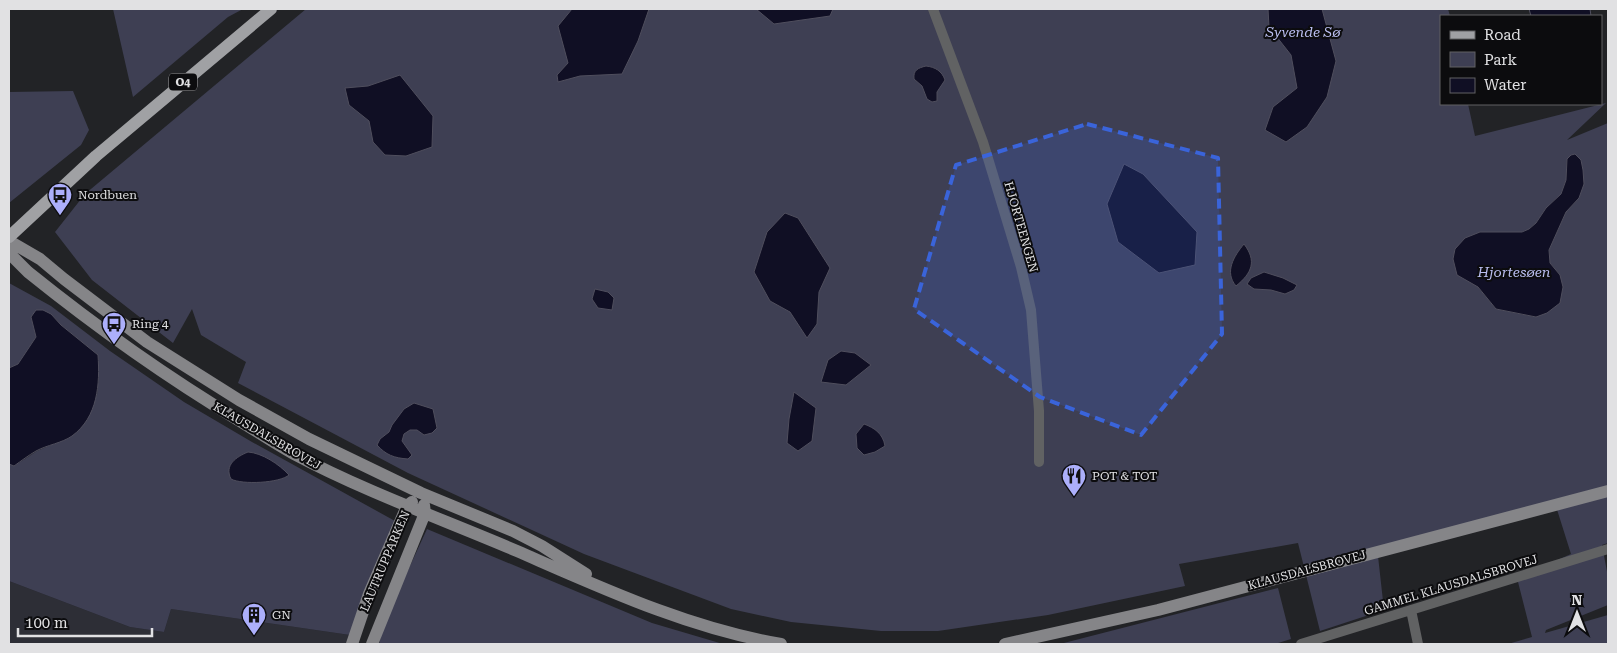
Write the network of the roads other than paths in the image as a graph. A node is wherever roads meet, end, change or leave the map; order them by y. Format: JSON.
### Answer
{"nodes":[{"id":1,"x":271,"y":9,"type":"edge"},
{"id":2,"x":933,"y":9,"type":"edge"},
{"id":3,"x":9,"y":237,"type":"edge"},
{"id":4,"x":9,"y":241,"type":"edge"},
{"id":5,"x":9,"y":246,"type":"edge"},
{"id":6,"x":1039,"y":462,"type":"dead end"},
{"id":7,"x":1608,"y":491,"type":"edge"},
{"id":8,"x":421,"y":493,"type":"junction"},
{"id":9,"x":407,"y":506,"type":"junction"},
{"id":10,"x":425,"y":513,"type":"junction"},
{"id":11,"x":1608,"y":549,"type":"edge"},
{"id":12,"x":615,"y":593,"type":"junction"},
{"id":13,"x":1411,"y":610,"type":"junction"},
{"id":14,"x":352,"y":644,"type":"edge"},
{"id":15,"x":372,"y":644,"type":"edge"},
{"id":16,"x":781,"y":644,"type":"edge"},
{"id":17,"x":1005,"y":644,"type":"edge"},
{"id":18,"x":1301,"y":644,"type":"edge"},
{"id":19,"x":1418,"y":644,"type":"edge"}],
"edges":[{"from":1,"to":3,"type":"main road","number":"O4"},
{"from":2,"to":6,"type":"street","name":"HJORTEENGEN"},
{"from":4,"to":8,"type":"street","name":"KLAUSDALSBROVEJ"},
{"from":5,"to":9,"type":"street","name":"KLAUSDALSBROVEJ"},
{"from":7,"to":17,"type":"street","name":"KLAUSDALSBROVEJ"},
{"from":8,"to":9,"type":"street","name":"LAUTRUPPARKEN"},
{"from":8,"to":10,"type":"street","name":"LAUTRUPPARKEN"},
{"from":8,"to":12,"type":"street","name":"KLAUSDALSBROVEJ"},
{"from":9,"to":10,"type":"street","name":"KLAUSDALSBROVEJ"},
{"from":9,"to":14,"type":"street","name":"LAUTRUPPARKEN"},
{"from":10,"to":12,"type":"street","name":"KLAUSDALSBROVEJ"},
{"from":10,"to":15,"type":"street","name":"LAUTRUPPARKEN"},
{"from":11,"to":13,"type":"street","name":"GAMMEL KLAUSDALSBROVEJ"},
{"from":12,"to":16,"type":"street","name":"KLAUSDALSBROVEJ"},
{"from":13,"to":18,"type":"street","name":"GAMMEL KLAUSDALSBROVEJ"},
{"from":13,"to":19,"type":"street"}]}
